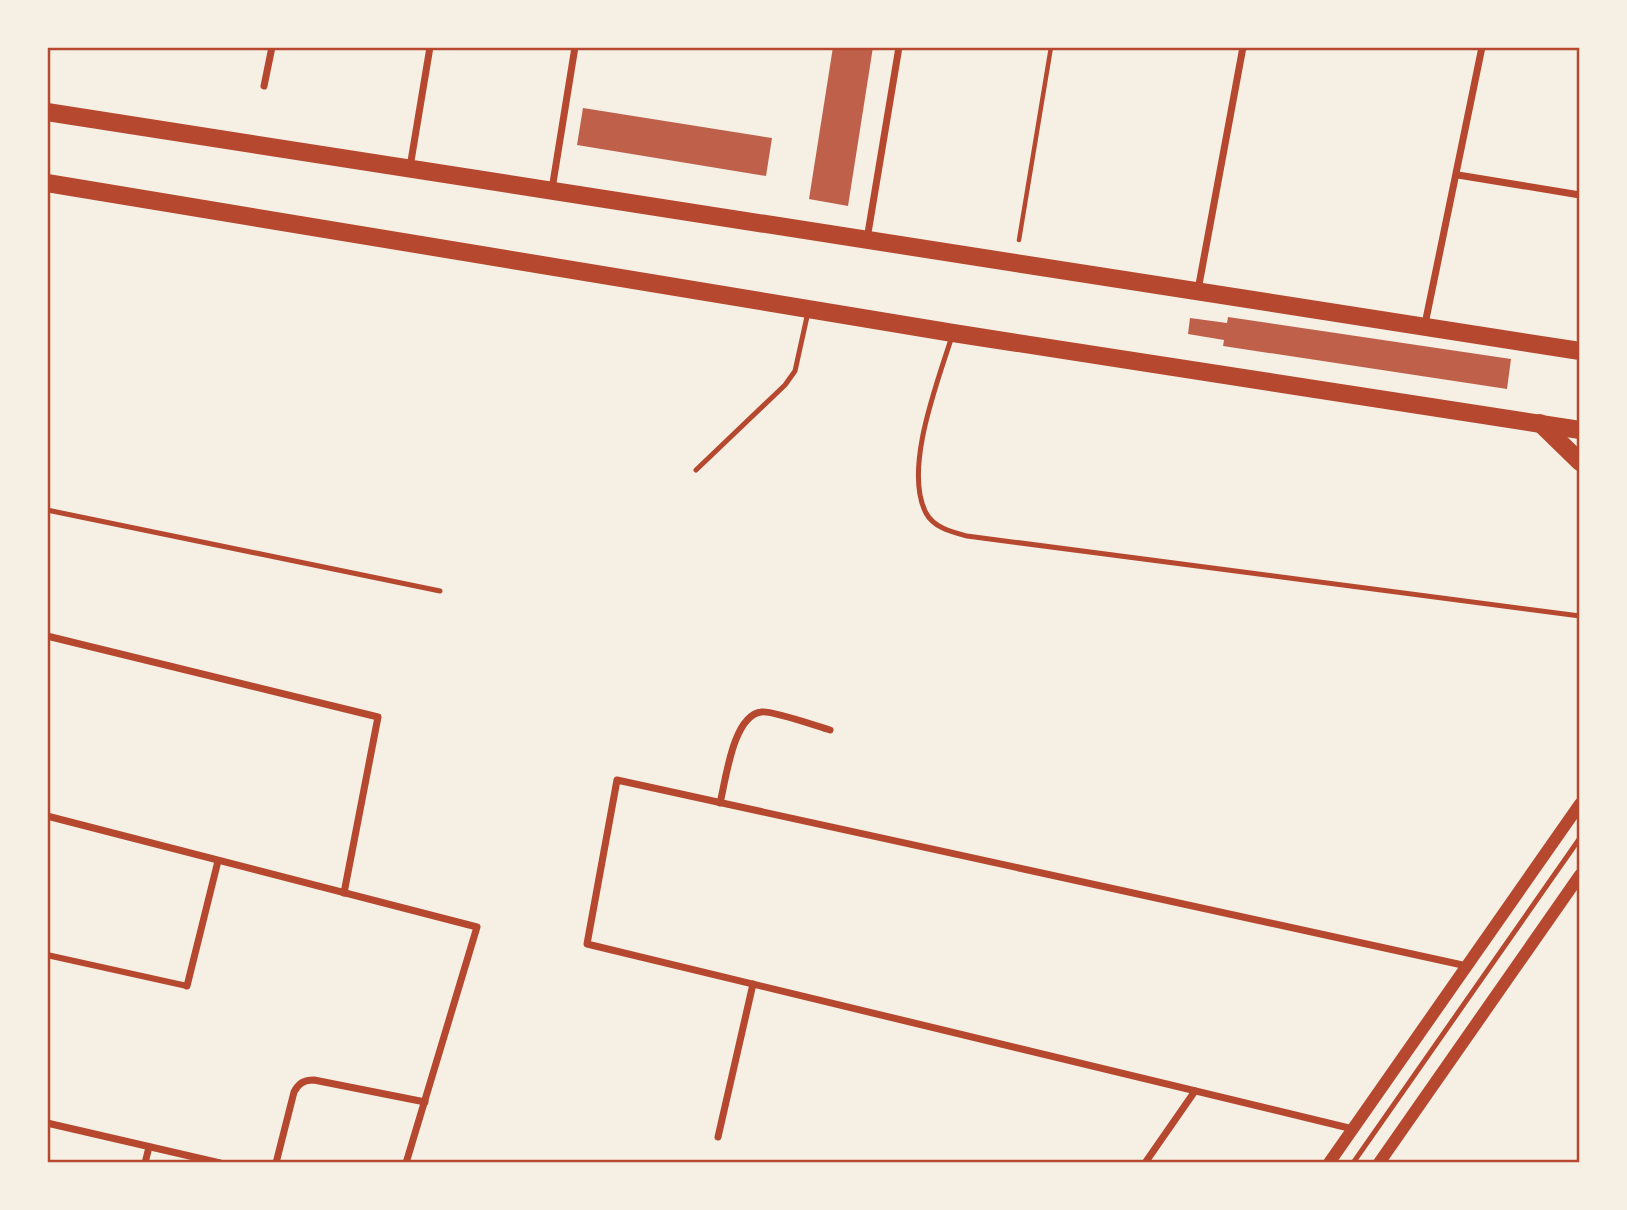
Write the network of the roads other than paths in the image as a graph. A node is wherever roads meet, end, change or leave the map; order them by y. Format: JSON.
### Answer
{"nodes":[{"id":1,"x":272,"y":47,"type":"edge"},
{"id":2,"x":430,"y":47,"type":"edge"},
{"id":3,"x":575,"y":47,"type":"edge"},
{"id":4,"x":899,"y":47,"type":"edge"},
{"id":5,"x":1243,"y":47,"type":"edge"},
{"id":6,"x":1482,"y":47,"type":"edge"},
{"id":7,"x":264,"y":86,"type":"dead end"},
{"id":8,"x":47,"y":112,"type":"edge"},
{"id":9,"x":410,"y":169,"type":"junction"},
{"id":10,"x":1458,"y":175,"type":"junction"},
{"id":11,"x":47,"y":183,"type":"edge"},
{"id":12,"x":552,"y":190,"type":"junction"},
{"id":13,"x":1580,"y":195,"type":"edge"},
{"id":14,"x":867,"y":239,"type":"junction"},
{"id":15,"x":1198,"y":290,"type":"junction"},
{"id":16,"x":809,"y":309,"type":"junction"},
{"id":17,"x":1425,"y":325,"type":"junction"},
{"id":18,"x":953,"y":332,"type":"junction"},
{"id":19,"x":1580,"y":351,"type":"edge"},
{"id":20,"x":1541,"y":423,"type":"junction"},
{"id":21,"x":1580,"y":430,"type":"edge"},
{"id":22,"x":1580,"y":462,"type":"edge"},
{"id":23,"x":695,"y":470,"type":"dead end"},
{"id":24,"x":47,"y":510,"type":"edge"},
{"id":25,"x":440,"y":592,"type":"dead end"},
{"id":26,"x":1580,"y":616,"type":"edge"},
{"id":27,"x":47,"y":636,"type":"edge"},
{"id":28,"x":830,"y":730,"type":"dead end"},
{"id":29,"x":720,"y":803,"type":"junction"},
{"id":30,"x":1580,"y":804,"type":"edge"},
{"id":31,"x":47,"y":816,"type":"edge"},
{"id":32,"x":1580,"y":838,"type":"edge"},
{"id":33,"x":218,"y":861,"type":"junction"},
{"id":34,"x":1580,"y":874,"type":"edge"},
{"id":35,"x":344,"y":893,"type":"junction"},
{"id":36,"x":47,"y":955,"type":"edge"},
{"id":37,"x":1467,"y":966,"type":"junction"},
{"id":38,"x":753,"y":984,"type":"junction"},
{"id":39,"x":187,"y":986,"type":"joint"},
{"id":40,"x":1195,"y":1091,"type":"junction"},
{"id":41,"x":425,"y":1102,"type":"junction"},
{"id":42,"x":47,"y":1123,"type":"edge"},
{"id":43,"x":1353,"y":1129,"type":"junction"},
{"id":44,"x":718,"y":1137,"type":"dead end"},
{"id":45,"x":149,"y":1147,"type":"junction"},
{"id":46,"x":145,"y":1163,"type":"edge"},
{"id":47,"x":220,"y":1163,"type":"edge"},
{"id":48,"x":276,"y":1163,"type":"edge"},
{"id":49,"x":407,"y":1163,"type":"edge"},
{"id":50,"x":1144,"y":1163,"type":"edge"},
{"id":51,"x":1329,"y":1163,"type":"edge"},
{"id":52,"x":1353,"y":1163,"type":"edge"},
{"id":53,"x":1379,"y":1163,"type":"edge"}],
"edges":[{"from":1,"to":7,"type":"street"},
{"from":2,"to":9,"type":"street"},
{"from":3,"to":12,"type":"street"},
{"from":4,"to":14,"type":"street"},
{"from":5,"to":15,"type":"street"},
{"from":6,"to":10,"type":"street"},
{"from":8,"to":9,"type":"main road"},
{"from":9,"to":12,"type":"main road"},
{"from":10,"to":13,"type":"street"},
{"from":10,"to":17,"type":"street"},
{"from":11,"to":16,"type":"main road"},
{"from":12,"to":14,"type":"main road"},
{"from":14,"to":15,"type":"main road"},
{"from":15,"to":17,"type":"main road"},
{"from":16,"to":18,"type":"main road"},
{"from":16,"to":23,"type":"lane"},
{"from":17,"to":19,"type":"main road"},
{"from":18,"to":20,"type":"main road"},
{"from":18,"to":26,"type":"lane"},
{"from":20,"to":21,"type":"main road"},
{"from":20,"to":22,"type":"main road"},
{"from":24,"to":25,"type":"lane"},
{"from":27,"to":35,"type":"street"},
{"from":28,"to":29,"type":"street"},
{"from":29,"to":37,"type":"street"},
{"from":29,"to":38,"type":"street"},
{"from":30,"to":37,"type":"street"},
{"from":31,"to":33,"type":"street"},
{"from":32,"to":52,"type":"lane"},
{"from":33,"to":35,"type":"street"},
{"from":33,"to":39,"type":"street"},
{"from":34,"to":53,"type":"street"},
{"from":35,"to":41,"type":"street"},
{"from":36,"to":39,"type":"street"},
{"from":37,"to":43,"type":"street"},
{"from":38,"to":40,"type":"street"},
{"from":38,"to":44,"type":"street"},
{"from":40,"to":43,"type":"street"},
{"from":40,"to":50,"type":"street"},
{"from":41,"to":48,"type":"street"},
{"from":41,"to":49,"type":"street"},
{"from":42,"to":45,"type":"street"},
{"from":43,"to":51,"type":"street"},
{"from":45,"to":46,"type":"street"},
{"from":45,"to":47,"type":"street"}]}
